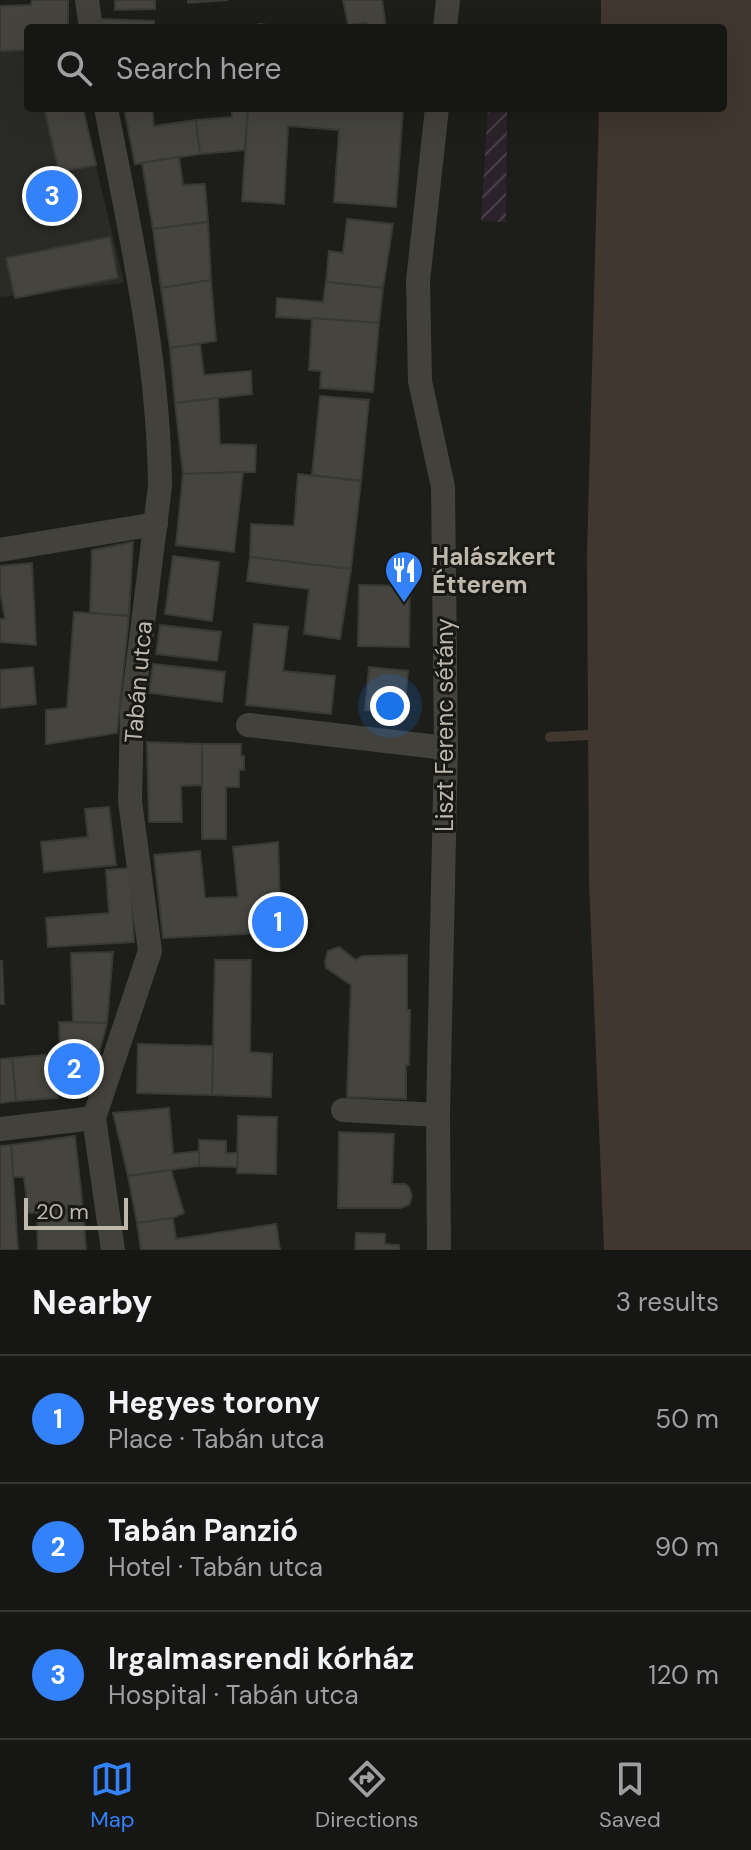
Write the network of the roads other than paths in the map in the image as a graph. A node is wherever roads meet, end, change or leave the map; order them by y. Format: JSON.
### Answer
{"nodes":[{"id":1,"x":87,"y":0,"type":"edge"},
{"id":2,"x":448,"y":0,"type":"edge"},
{"id":3,"x":90,"y":24,"type":"edge"},
{"id":4,"x":445,"y":24,"type":"edge"},
{"id":5,"x":107,"y":112,"type":"edge"},
{"id":6,"x":437,"y":112,"type":"edge"},
{"id":7,"x":156,"y":524,"type":"junction"},
{"id":8,"x":0,"y":550,"type":"edge"},
{"id":9,"x":248,"y":725,"type":"dead end"},
{"id":10,"x":446,"y":748,"type":"junction"},
{"id":11,"x":343,"y":1110,"type":"dead end"},
{"id":12,"x":438,"y":1115,"type":"junction"},
{"id":13,"x":94,"y":1118,"type":"junction"},
{"id":14,"x":0,"y":1129,"type":"edge"},
{"id":15,"x":113,"y":1250,"type":"edge"},
{"id":16,"x":439,"y":1250,"type":"edge"}],
"edges":[{"from":1,"to":3,"type":"street"},
{"from":2,"to":4,"type":"street"},
{"from":5,"to":7,"type":"street","name":"Tabán utca"},
{"from":6,"to":10,"type":"street","name":"Liszt Ferenc sétány"},
{"from":7,"to":8,"type":"street"},
{"from":7,"to":13,"type":"street","name":"Tabán utca"},
{"from":9,"to":10,"type":"street"},
{"from":10,"to":12,"type":"street","name":"Liszt Ferenc sétány"},
{"from":11,"to":12,"type":"street"},
{"from":12,"to":16,"type":"street","name":"Liszt Ferenc sétány"},
{"from":13,"to":14,"type":"street"},
{"from":13,"to":15,"type":"street","name":"Tabán utca"}]}
